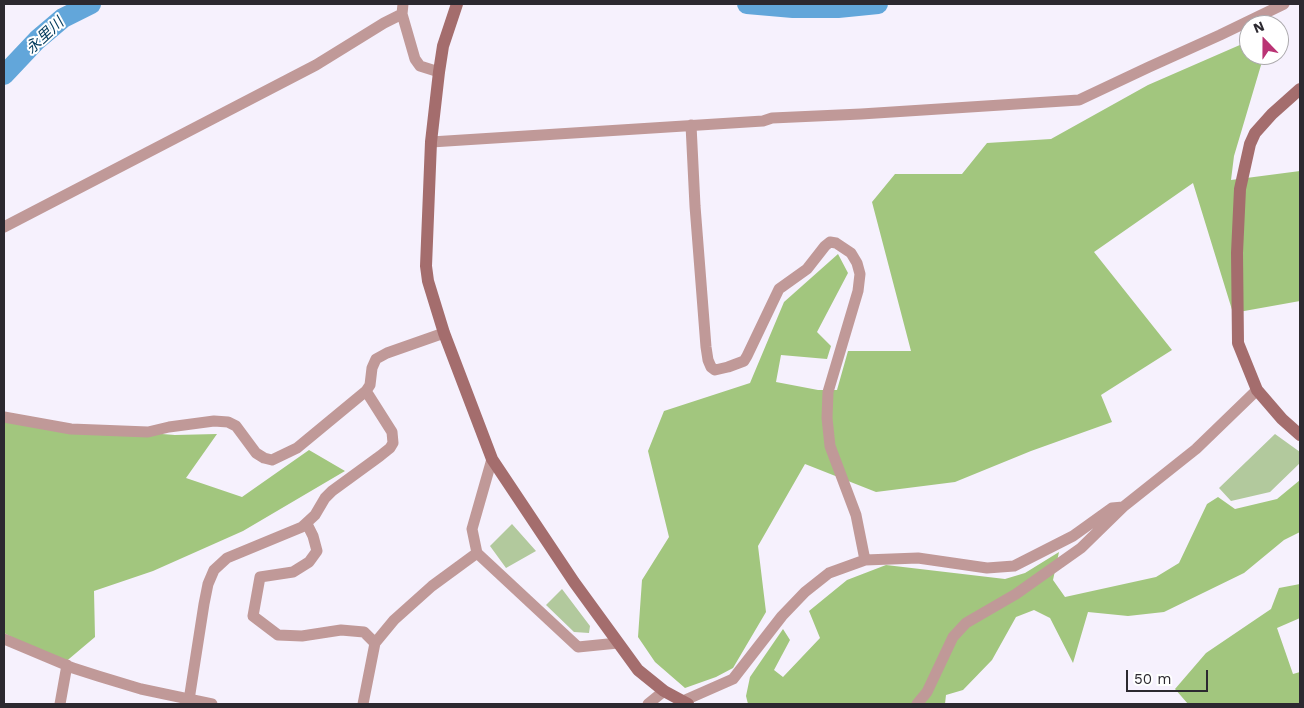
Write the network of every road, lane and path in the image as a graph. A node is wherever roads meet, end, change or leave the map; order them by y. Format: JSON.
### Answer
{"nodes":[{"id":1,"x":457,"y":4,"type":"edge"},
{"id":2,"x":1284,"y":4,"type":"edge"},
{"id":3,"x":403,"y":9,"type":"edge"},
{"id":4,"x":439,"y":72,"type":"junction"},
{"id":5,"x":1300,"y":89,"type":"edge"},
{"id":6,"x":692,"y":125,"type":"junction"},
{"id":7,"x":431,"y":142,"type":"junction"},
{"id":8,"x":4,"y":227,"type":"edge"},
{"id":9,"x":444,"y":333,"type":"junction"},
{"id":10,"x":1257,"y":390,"type":"junction"},
{"id":11,"x":366,"y":391,"type":"junction"},
{"id":12,"x":4,"y":417,"type":"edge"},
{"id":13,"x":1300,"y":436,"type":"edge"},
{"id":14,"x":492,"y":459,"type":"junction"},
{"id":15,"x":1124,"y":507,"type":"junction"},
{"id":16,"x":307,"y":524,"type":"junction"},
{"id":17,"x":477,"y":552,"type":"junction"},
{"id":18,"x":865,"y":560,"type":"junction"},
{"id":19,"x":4,"y":639,"type":"edge"},
{"id":20,"x":375,"y":643,"type":"junction"},
{"id":21,"x":618,"y":643,"type":"junction"},
{"id":22,"x":68,"y":665,"type":"junction"},
{"id":23,"x":664,"y":691,"type":"junction"},
{"id":24,"x":189,"y":700,"type":"junction"},
{"id":25,"x":686,"y":703,"type":"edge"},
{"id":26,"x":60,"y":704,"type":"edge"},
{"id":27,"x":212,"y":704,"type":"edge"},
{"id":28,"x":363,"y":704,"type":"edge"},
{"id":29,"x":648,"y":704,"type":"edge"},
{"id":30,"x":917,"y":704,"type":"edge"}],
"edges":[{"from":1,"to":4,"type":"street"},
{"from":2,"to":6,"type":"street"},
{"from":3,"to":4,"type":"street"},
{"from":3,"to":8,"type":"street"},
{"from":4,"to":7,"type":"street"},
{"from":5,"to":10,"type":"street"},
{"from":6,"to":7,"type":"street"},
{"from":6,"to":18,"type":"street"},
{"from":7,"to":9,"type":"street"},
{"from":9,"to":11,"type":"street"},
{"from":9,"to":14,"type":"street"},
{"from":10,"to":13,"type":"street"},
{"from":10,"to":15,"type":"street"},
{"from":11,"to":12,"type":"street"},
{"from":11,"to":16,"type":"street"},
{"from":14,"to":17,"type":"street"},
{"from":14,"to":21,"type":"street"},
{"from":15,"to":18,"type":"street"},
{"from":15,"to":30,"type":"street"},
{"from":16,"to":20,"type":"street"},
{"from":16,"to":24,"type":"street"},
{"from":17,"to":20,"type":"street"},
{"from":17,"to":21,"type":"street"},
{"from":18,"to":25,"type":"street"},
{"from":19,"to":22,"type":"street"},
{"from":20,"to":28,"type":"street"},
{"from":21,"to":23,"type":"street"},
{"from":22,"to":24,"type":"street"},
{"from":22,"to":26,"type":"street"},
{"from":23,"to":25,"type":"street"},
{"from":23,"to":29,"type":"street"},
{"from":24,"to":27,"type":"street"}]}
